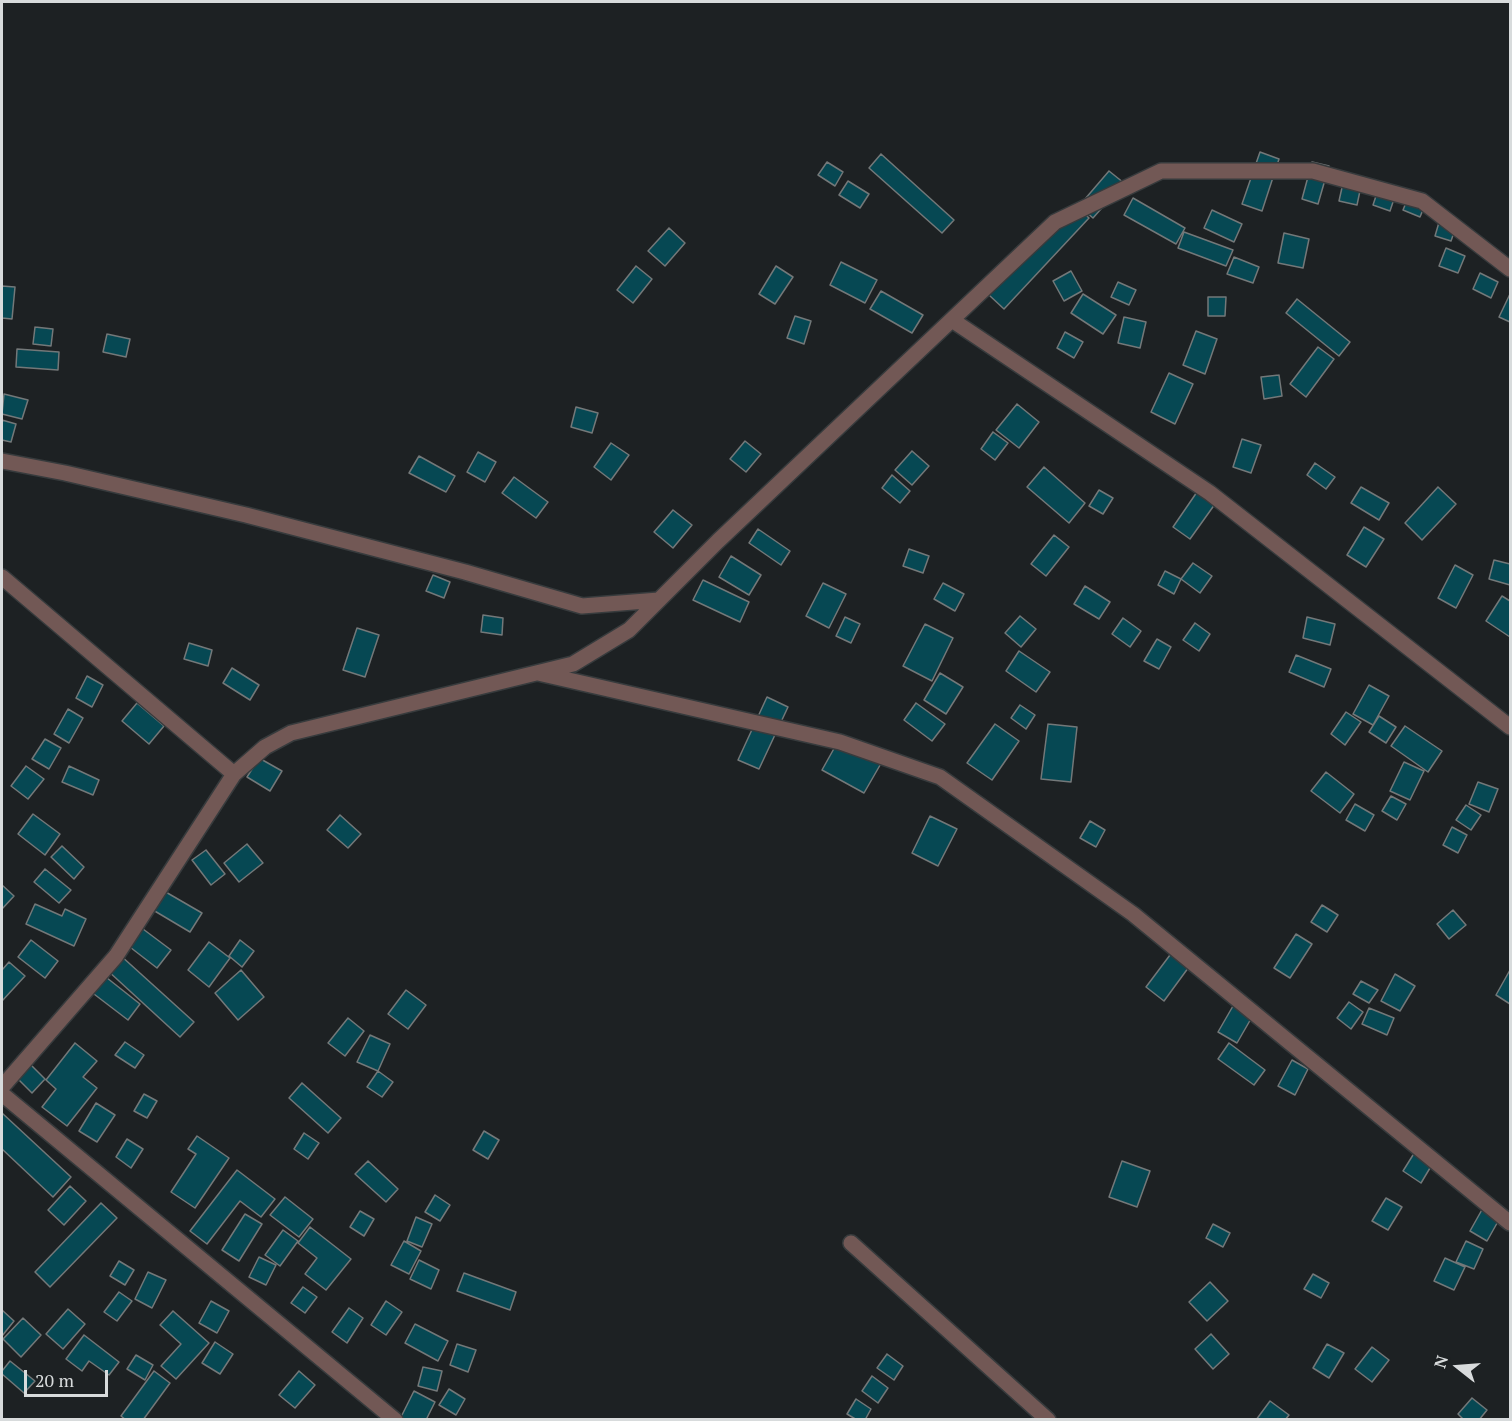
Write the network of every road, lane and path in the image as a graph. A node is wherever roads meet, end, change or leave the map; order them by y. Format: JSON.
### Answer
{"nodes":[{"id":1,"x":1510,"y":269,"type":"edge"},
{"id":2,"x":952,"y":320,"type":"junction"},
{"id":3,"x":2,"y":461,"type":"edge"},
{"id":4,"x":2,"y":577,"type":"edge"},
{"id":5,"x":659,"y":600,"type":"junction"},
{"id":6,"x":535,"y":672,"type":"junction"},
{"id":7,"x":1510,"y":727,"type":"edge"},
{"id":8,"x":234,"y":774,"type":"junction"},
{"id":9,"x":2,"y":1087,"type":"edge"},
{"id":10,"x":2,"y":1094,"type":"edge"},
{"id":11,"x":1510,"y":1223,"type":"edge"},
{"id":12,"x":850,"y":1243,"type":"dead end"},
{"id":13,"x":396,"y":1419,"type":"edge"},
{"id":14,"x":1048,"y":1419,"type":"edge"}],
"edges":[{"from":1,"to":2,"type":"street"},
{"from":2,"to":5,"type":"street"},
{"from":2,"to":7,"type":"street"},
{"from":3,"to":5,"type":"street"},
{"from":4,"to":8,"type":"street"},
{"from":5,"to":6,"type":"street"},
{"from":6,"to":8,"type":"street"},
{"from":6,"to":11,"type":"street"},
{"from":8,"to":9,"type":"street"},
{"from":10,"to":13,"type":"street"},
{"from":12,"to":14,"type":"street"}]}
